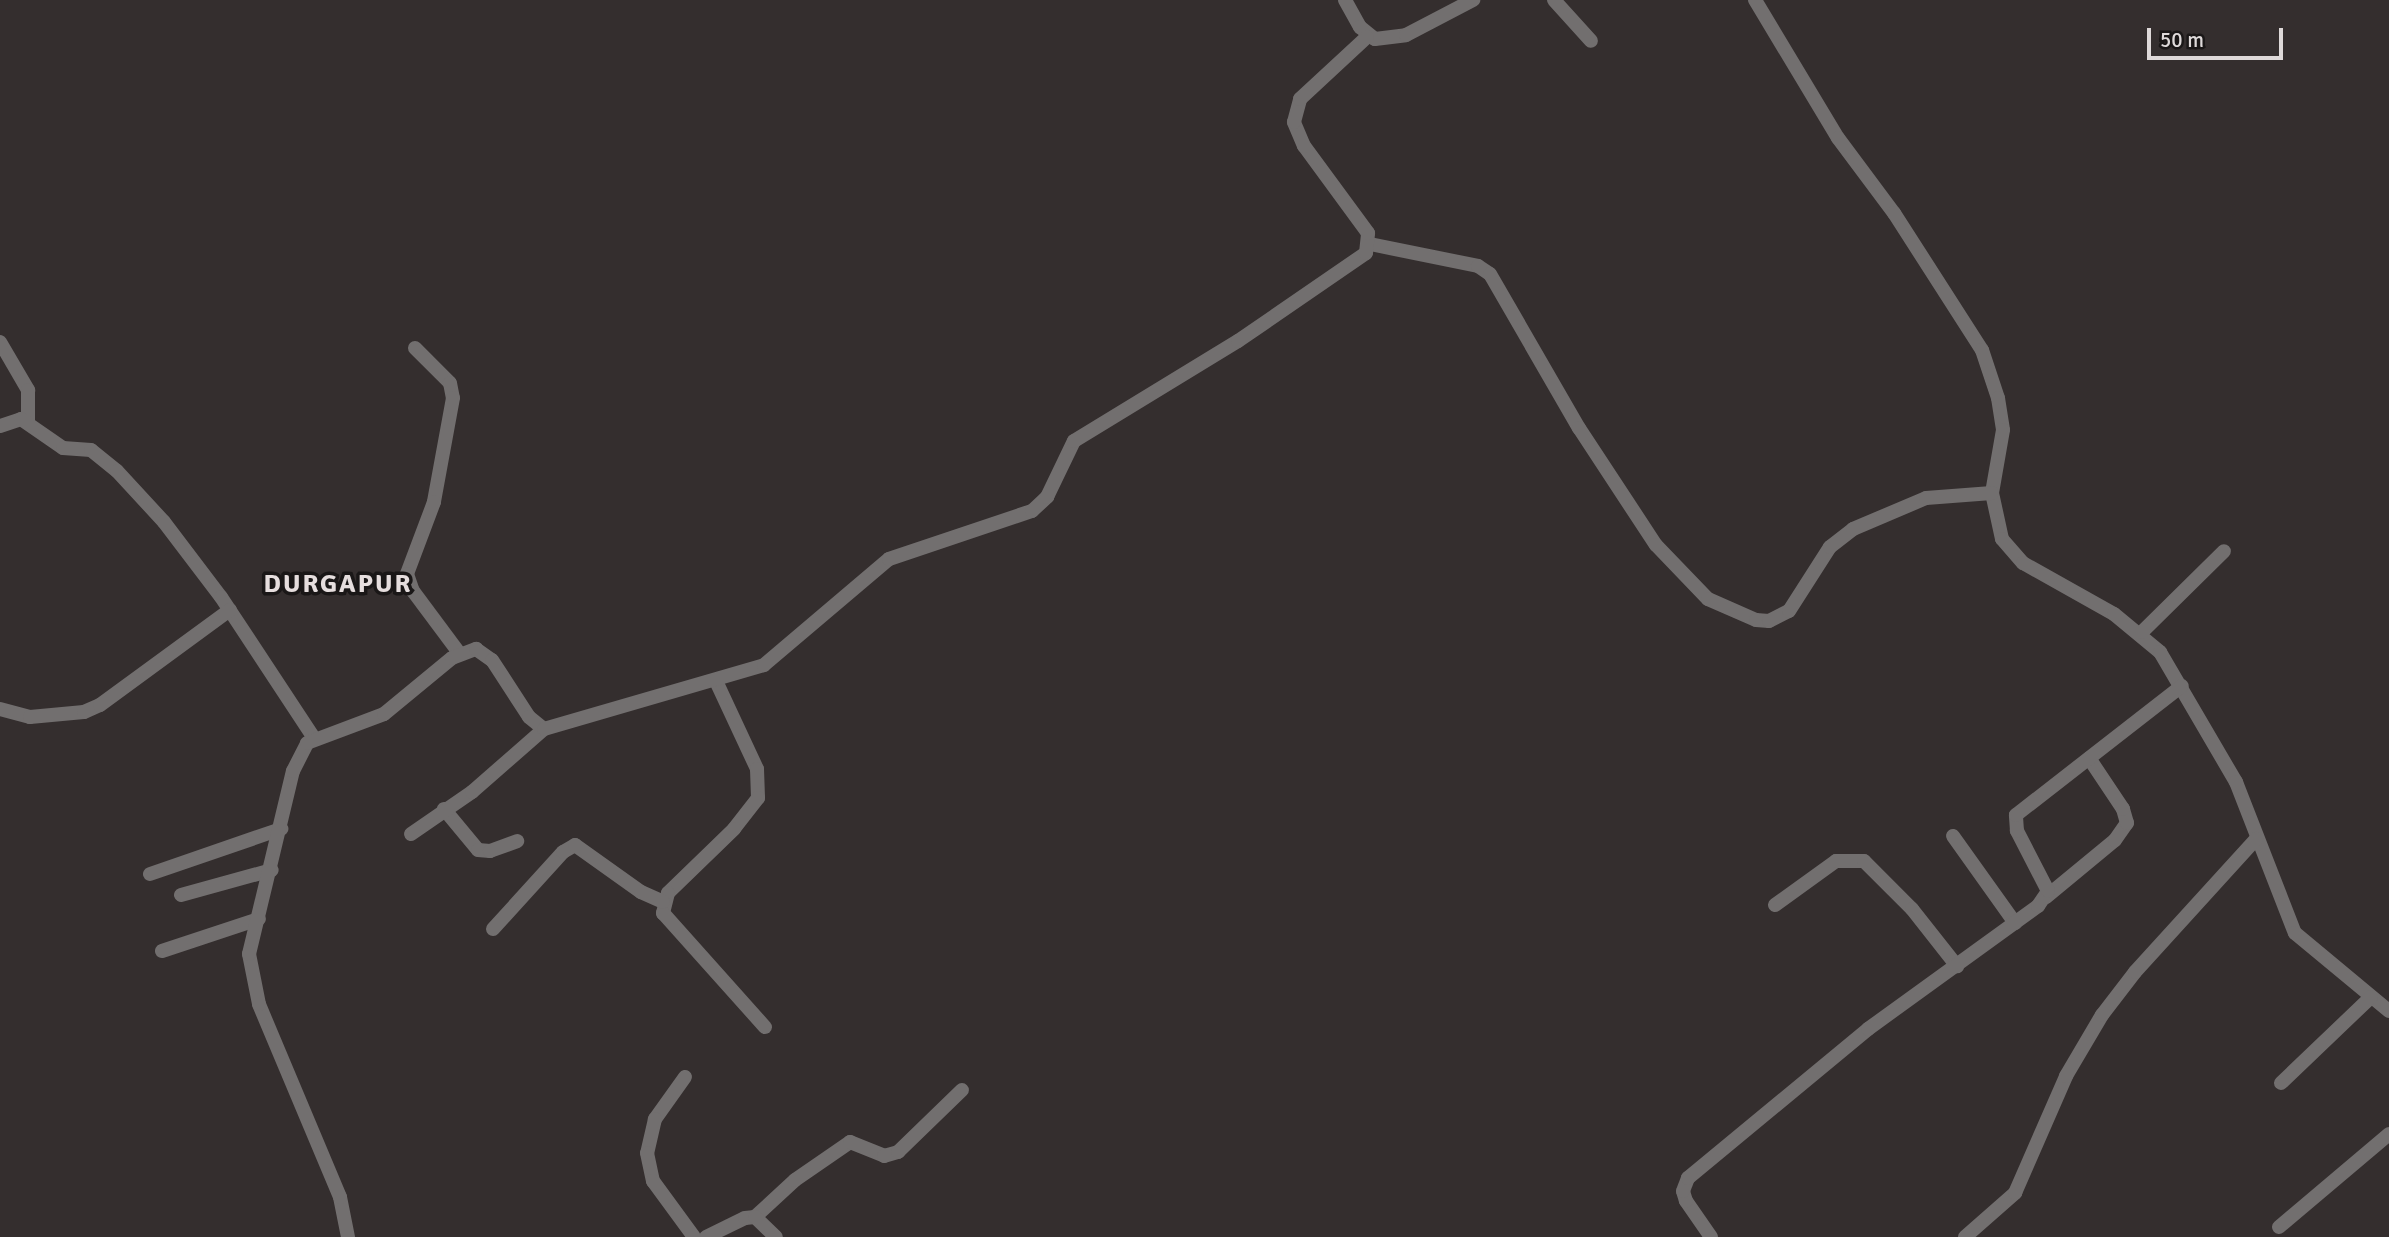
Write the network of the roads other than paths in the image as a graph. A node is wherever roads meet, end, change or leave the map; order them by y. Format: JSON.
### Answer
{"nodes":[{"id":1,"x":1345,"y":0,"type":"edge"},
{"id":2,"x":1473,"y":0,"type":"edge"},
{"id":3,"x":1555,"y":0,"type":"edge"},
{"id":4,"x":1755,"y":0,"type":"edge"},
{"id":5,"x":1367,"y":37,"type":"junction"},
{"id":6,"x":1591,"y":41,"type":"dead end"},
{"id":7,"x":1370,"y":244,"type":"junction"},
{"id":8,"x":0,"y":342,"type":"edge"},
{"id":9,"x":415,"y":348,"type":"dead end"},
{"id":10,"x":28,"y":423,"type":"junction"},
{"id":11,"x":0,"y":426,"type":"edge"},
{"id":12,"x":1992,"y":493,"type":"junction"},
{"id":13,"x":2224,"y":551,"type":"dead end"},
{"id":14,"x":230,"y":610,"type":"junction"},
{"id":15,"x":2142,"y":632,"type":"junction"},
{"id":16,"x":460,"y":654,"type":"junction"},
{"id":17,"x":716,"y":681,"type":"junction"},
{"id":18,"x":2182,"y":686,"type":"junction"},
{"id":19,"x":0,"y":709,"type":"edge"},
{"id":20,"x":544,"y":729,"type":"junction"},
{"id":21,"x":314,"y":738,"type":"junction"},
{"id":22,"x":2090,"y":758,"type":"junction"},
{"id":23,"x":444,"y":809,"type":"junction"},
{"id":24,"x":281,"y":829,"type":"junction"},
{"id":25,"x":411,"y":834,"type":"dead end"},
{"id":26,"x":1954,"y":836,"type":"dead end"},
{"id":27,"x":2256,"y":839,"type":"junction"},
{"id":28,"x":517,"y":841,"type":"dead end"},
{"id":29,"x":272,"y":870,"type":"junction"},
{"id":30,"x":150,"y":874,"type":"dead end"},
{"id":31,"x":181,"y":895,"type":"dead end"},
{"id":32,"x":2046,"y":897,"type":"junction"},
{"id":33,"x":663,"y":902,"type":"junction"},
{"id":34,"x":1775,"y":905,"type":"dead end"},
{"id":35,"x":259,"y":919,"type":"junction"},
{"id":36,"x":2015,"y":923,"type":"junction"},
{"id":37,"x":493,"y":929,"type":"dead end"},
{"id":38,"x":162,"y":951,"type":"dead end"},
{"id":39,"x":1957,"y":966,"type":"junction"},
{"id":40,"x":2371,"y":997,"type":"junction"},
{"id":41,"x":2389,"y":1011,"type":"edge"},
{"id":42,"x":765,"y":1027,"type":"dead end"},
{"id":43,"x":685,"y":1077,"type":"dead end"},
{"id":44,"x":2281,"y":1083,"type":"dead end"},
{"id":45,"x":962,"y":1090,"type":"dead end"},
{"id":46,"x":2389,"y":1135,"type":"edge"},
{"id":47,"x":755,"y":1217,"type":"junction"},
{"id":48,"x":2279,"y":1227,"type":"dead end"},
{"id":49,"x":348,"y":1237,"type":"edge"},
{"id":50,"x":694,"y":1237,"type":"edge"},
{"id":51,"x":706,"y":1237,"type":"edge"},
{"id":52,"x":776,"y":1237,"type":"edge"},
{"id":53,"x":1711,"y":1237,"type":"edge"},
{"id":54,"x":1965,"y":1237,"type":"edge"}],
"edges":[{"from":1,"to":5,"type":"street"},
{"from":2,"to":5,"type":"street"},
{"from":3,"to":6,"type":"street"},
{"from":4,"to":12,"type":"street"},
{"from":5,"to":7,"type":"street"},
{"from":7,"to":12,"type":"street"},
{"from":7,"to":17,"type":"street"},
{"from":8,"to":10,"type":"street"},
{"from":9,"to":16,"type":"street"},
{"from":10,"to":11,"type":"street"},
{"from":10,"to":14,"type":"street"},
{"from":12,"to":15,"type":"street"},
{"from":13,"to":15,"type":"street"},
{"from":14,"to":19,"type":"street"},
{"from":14,"to":21,"type":"street"},
{"from":15,"to":18,"type":"street"},
{"from":16,"to":20,"type":"street"},
{"from":16,"to":21,"type":"street"},
{"from":17,"to":20,"type":"street"},
{"from":17,"to":33,"type":"street"},
{"from":18,"to":22,"type":"street"},
{"from":18,"to":27,"type":"street"},
{"from":20,"to":23,"type":"street"},
{"from":21,"to":24,"type":"street"},
{"from":22,"to":32,"type":"street"},
{"from":22,"to":32,"type":"street"},
{"from":23,"to":25,"type":"street"},
{"from":23,"to":28,"type":"street"},
{"from":24,"to":29,"type":"street"},
{"from":24,"to":30,"type":"street"},
{"from":26,"to":36,"type":"street"},
{"from":27,"to":40,"type":"street"},
{"from":27,"to":54,"type":"street"},
{"from":29,"to":31,"type":"street"},
{"from":29,"to":35,"type":"street"},
{"from":32,"to":36,"type":"street"},
{"from":33,"to":37,"type":"street"},
{"from":33,"to":42,"type":"street"},
{"from":34,"to":39,"type":"street"},
{"from":35,"to":38,"type":"street"},
{"from":35,"to":49,"type":"street"},
{"from":36,"to":39,"type":"street"},
{"from":39,"to":53,"type":"street"},
{"from":40,"to":41,"type":"street"},
{"from":40,"to":44,"type":"street"},
{"from":43,"to":50,"type":"street"},
{"from":45,"to":47,"type":"street"},
{"from":46,"to":48,"type":"street"},
{"from":47,"to":51,"type":"street"},
{"from":47,"to":52,"type":"street"}]}
